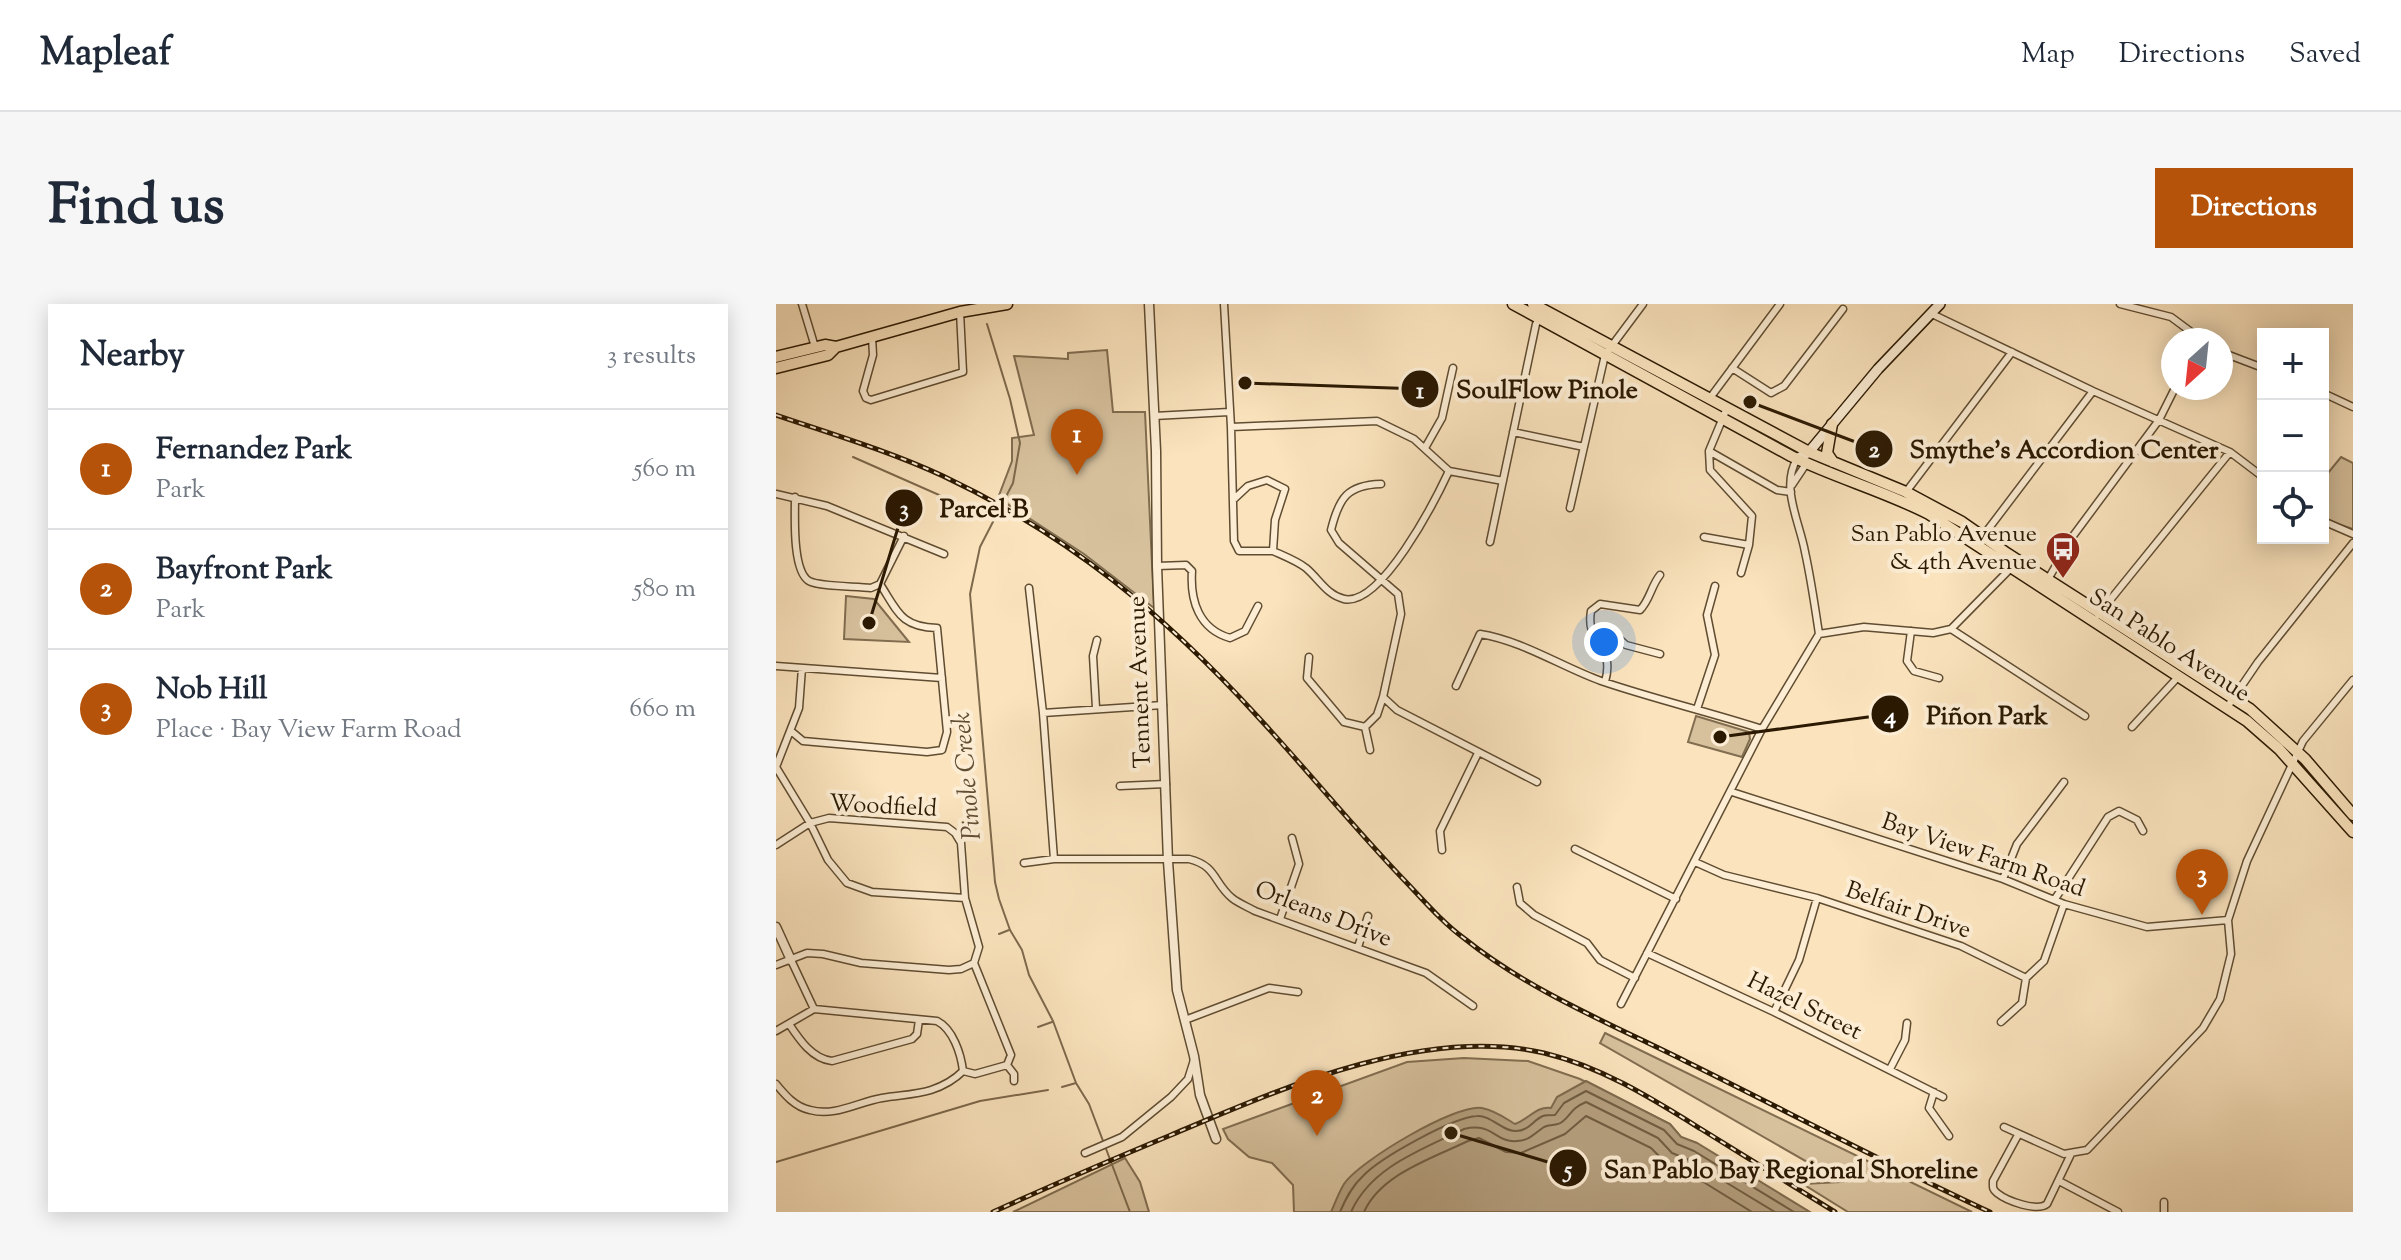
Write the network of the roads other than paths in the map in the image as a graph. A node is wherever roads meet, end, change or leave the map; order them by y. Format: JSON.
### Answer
{"nodes":[{"id":1,"x":803,"y":304,"type":"edge"},
{"id":2,"x":1007,"y":304,"type":"edge"},
{"id":3,"x":1149,"y":304,"type":"edge"},
{"id":4,"x":1224,"y":304,"type":"edge"},
{"id":5,"x":1533,"y":304,"type":"edge"},
{"id":6,"x":1643,"y":304,"type":"edge"},
{"id":7,"x":1780,"y":304,"type":"edge"},
{"id":8,"x":1940,"y":304,"type":"edge"},
{"id":9,"x":2120,"y":304,"type":"edge"},
{"id":10,"x":1519,"y":305,"type":"edge"},
{"id":11,"x":960,"y":308,"type":"edge"},
{"id":12,"x":1843,"y":309,"type":"dead end"},
{"id":13,"x":1932,"y":314,"type":"junction"},
{"id":14,"x":1542,"y":315,"type":"junction"},
{"id":15,"x":2186,"y":328,"type":"edge"},
{"id":16,"x":872,"y":337,"type":"junction"},
{"id":17,"x":815,"y":347,"type":"junction"},
{"id":18,"x":836,"y":347,"type":"junction"},
{"id":19,"x":1608,"y":351,"type":"junction"},
{"id":20,"x":2012,"y":352,"type":"junction"},
{"id":21,"x":776,"y":357,"type":"edge"},
{"id":22,"x":2233,"y":357,"type":"edge"},
{"id":23,"x":2257,"y":366,"type":"edge"},
{"id":24,"x":776,"y":368,"type":"edge"},
{"id":25,"x":1453,"y":368,"type":"dead end"},
{"id":26,"x":1732,"y":368,"type":"junction"},
{"id":27,"x":2093,"y":391,"type":"junction"},
{"id":28,"x":2329,"y":396,"type":"edge"},
{"id":29,"x":2169,"y":400,"type":"edge"},
{"id":30,"x":1707,"y":404,"type":"junction"},
{"id":31,"x":2353,"y":407,"type":"edge"},
{"id":32,"x":1229,"y":412,"type":"junction"},
{"id":33,"x":1724,"y":414,"type":"junction"},
{"id":34,"x":1154,"y":416,"type":"junction"},
{"id":35,"x":2159,"y":420,"type":"junction"},
{"id":36,"x":1832,"y":424,"type":"junction"},
{"id":37,"x":1231,"y":427,"type":"junction"},
{"id":38,"x":1513,"y":432,"type":"junction"},
{"id":39,"x":1584,"y":447,"type":"junction"},
{"id":40,"x":1425,"y":448,"type":"junction"},
{"id":41,"x":1709,"y":451,"type":"junction"},
{"id":42,"x":2230,"y":452,"type":"junction"},
{"id":43,"x":1804,"y":458,"type":"junction"},
{"id":44,"x":1838,"y":466,"type":"junction"},
{"id":45,"x":1449,"y":471,"type":"junction"},
{"id":46,"x":2257,"y":472,"type":"edge"},
{"id":47,"x":1503,"y":481,"type":"junction"},
{"id":48,"x":1381,"y":484,"type":"dead end"},
{"id":49,"x":1792,"y":488,"type":"junction"},
{"id":50,"x":1906,"y":492,"type":"junction"},
{"id":51,"x":776,"y":494,"type":"edge"},
{"id":52,"x":795,"y":497,"type":"junction"},
{"id":53,"x":1233,"y":500,"type":"junction"},
{"id":54,"x":1570,"y":508,"type":"dead end"},
{"id":55,"x":2329,"y":524,"type":"edge"},
{"id":56,"x":2353,"y":534,"type":"edge"},
{"id":57,"x":904,"y":536,"type":"junction"},
{"id":58,"x":1704,"y":537,"type":"dead end"},
{"id":59,"x":1979,"y":541,"type":"junction"},
{"id":60,"x":1490,"y":542,"type":"dead end"},
{"id":61,"x":2353,"y":543,"type":"edge"},
{"id":62,"x":1749,"y":545,"type":"junction"},
{"id":63,"x":1273,"y":551,"type":"junction"},
{"id":64,"x":944,"y":554,"type":"dead end"},
{"id":65,"x":2014,"y":564,"type":"junction"},
{"id":66,"x":1157,"y":566,"type":"junction"},
{"id":67,"x":1741,"y":573,"type":"dead end"},
{"id":68,"x":1660,"y":575,"type":"dead end"},
{"id":69,"x":1383,"y":579,"type":"junction"},
{"id":70,"x":880,"y":584,"type":"junction"},
{"id":71,"x":2045,"y":584,"type":"junction"},
{"id":72,"x":1715,"y":586,"type":"dead end"},
{"id":73,"x":1029,"y":588,"type":"dead end"},
{"id":74,"x":1258,"y":606,"type":"dead end"},
{"id":75,"x":2096,"y":617,"type":"junction"},
{"id":76,"x":1951,"y":629,"type":"junction"},
{"id":77,"x":1911,"y":631,"type":"junction"},
{"id":78,"x":1819,"y":634,"type":"junction"},
{"id":79,"x":1594,"y":637,"type":"junction"},
{"id":80,"x":1097,"y":640,"type":"dead end"},
{"id":81,"x":1660,"y":654,"type":"dead end"},
{"id":82,"x":1309,"y":657,"type":"dead end"},
{"id":83,"x":776,"y":666,"type":"edge"},
{"id":84,"x":802,"y":668,"type":"junction"},
{"id":85,"x":2183,"y":672,"type":"junction"},
{"id":86,"x":942,"y":678,"type":"junction"},
{"id":87,"x":1939,"y":678,"type":"dead end"},
{"id":88,"x":1605,"y":682,"type":"junction"},
{"id":89,"x":2352,"y":683,"type":"edge"},
{"id":90,"x":1456,"y":686,"type":"dead end"},
{"id":91,"x":1383,"y":697,"type":"junction"},
{"id":92,"x":2231,"y":702,"type":"junction"},
{"id":93,"x":1163,"y":705,"type":"junction"},
{"id":94,"x":1096,"y":708,"type":"junction"},
{"id":95,"x":1697,"y":709,"type":"junction"},
{"id":96,"x":1043,"y":713,"type":"junction"},
{"id":97,"x":2085,"y":716,"type":"dead end"},
{"id":98,"x":1365,"y":727,"type":"junction"},
{"id":99,"x":2132,"y":727,"type":"dead end"},
{"id":100,"x":1762,"y":729,"type":"junction"},
{"id":101,"x":791,"y":731,"type":"junction"},
{"id":102,"x":1370,"y":750,"type":"dead end"},
{"id":103,"x":2297,"y":752,"type":"junction"},
{"id":104,"x":1478,"y":753,"type":"junction"},
{"id":105,"x":2292,"y":763,"type":"junction"},
{"id":106,"x":1537,"y":782,"type":"dead end"},
{"id":107,"x":2064,"y":782,"type":"dead end"},
{"id":108,"x":1166,"y":784,"type":"junction"},
{"id":109,"x":1120,"y":786,"type":"dead end"},
{"id":110,"x":1732,"y":792,"type":"junction"},
{"id":111,"x":2353,"y":815,"type":"edge"},
{"id":112,"x":810,"y":823,"type":"junction"},
{"id":113,"x":2143,"y":831,"type":"dead end"},
{"id":114,"x":2353,"y":832,"type":"edge"},
{"id":115,"x":1292,"y":838,"type":"dead end"},
{"id":116,"x":776,"y":845,"type":"edge"},
{"id":117,"x":1575,"y":849,"type":"dead end"},
{"id":118,"x":1442,"y":850,"type":"dead end"},
{"id":119,"x":1054,"y":859,"type":"junction"},
{"id":120,"x":1168,"y":861,"type":"junction"},
{"id":121,"x":1695,"y":862,"type":"junction"},
{"id":122,"x":1024,"y":863,"type":"dead end"},
{"id":123,"x":2003,"y":879,"type":"junction"},
{"id":124,"x":1517,"y":887,"type":"dead end"},
{"id":125,"x":965,"y":898,"type":"junction"},
{"id":126,"x":1817,"y":898,"type":"junction"},
{"id":127,"x":1676,"y":899,"type":"junction"},
{"id":128,"x":2055,"y":899,"type":"junction"},
{"id":129,"x":2064,"y":904,"type":"junction"},
{"id":130,"x":1368,"y":916,"type":"dead end"},
{"id":131,"x":1280,"y":919,"type":"junction"},
{"id":132,"x":2228,"y":920,"type":"junction"},
{"id":133,"x":776,"y":927,"type":"edge"},
{"id":134,"x":1358,"y":947,"type":"junction"},
{"id":135,"x":1647,"y":953,"type":"junction"},
{"id":136,"x":791,"y":960,"type":"junction"},
{"id":137,"x":974,"y":963,"type":"junction"},
{"id":138,"x":776,"y":965,"type":"edge"},
{"id":139,"x":1635,"y":978,"type":"junction"},
{"id":140,"x":2026,"y":978,"type":"junction"},
{"id":141,"x":1298,"y":992,"type":"dead end"},
{"id":142,"x":1621,"y":1004,"type":"dead end"},
{"id":143,"x":1473,"y":1006,"type":"dead end"},
{"id":144,"x":814,"y":1009,"type":"junction"},
{"id":145,"x":1774,"y":1012,"type":"junction"},
{"id":146,"x":919,"y":1020,"type":"junction"},
{"id":147,"x":1185,"y":1020,"type":"junction"},
{"id":148,"x":2001,"y":1022,"type":"dead end"},
{"id":149,"x":1907,"y":1023,"type":"dead end"},
{"id":150,"x":789,"y":1024,"type":"junction"},
{"id":151,"x":776,"y":1031,"type":"edge"},
{"id":152,"x":1194,"y":1056,"type":"junction"},
{"id":153,"x":1007,"y":1065,"type":"junction"},
{"id":154,"x":1890,"y":1069,"type":"junction"},
{"id":155,"x":963,"y":1071,"type":"junction"},
{"id":156,"x":1014,"y":1081,"type":"dead end"},
{"id":157,"x":776,"y":1084,"type":"edge"},
{"id":158,"x":1934,"y":1092,"type":"junction"},
{"id":159,"x":1943,"y":1097,"type":"dead end"},
{"id":160,"x":2004,"y":1127,"type":"dead end"},
{"id":161,"x":2018,"y":1135,"type":"junction"},
{"id":162,"x":1949,"y":1136,"type":"dead end"},
{"id":163,"x":1216,"y":1139,"type":"dead end"},
{"id":164,"x":1085,"y":1153,"type":"dead end"},
{"id":165,"x":2071,"y":1154,"type":"junction"},
{"id":166,"x":2059,"y":1181,"type":"junction"},
{"id":167,"x":2164,"y":1202,"type":"dead end"},
{"id":168,"x":2118,"y":1212,"type":"edge"},
{"id":169,"x":2164,"y":1212,"type":"edge"}],
"edges":[{"from":1,"to":17,"type":"street"},
{"from":2,"to":11,"type":"main road"},
{"from":3,"to":34,"type":"street","name":"Tennent Avenue"},
{"from":4,"to":32,"type":"street"},
{"from":5,"to":14,"type":"main road","name":"San Pablo Avenue"},
{"from":6,"to":19,"type":"street"},
{"from":7,"to":26,"type":"street"},
{"from":8,"to":13,"type":"main road"},
{"from":9,"to":15,"type":"street"},
{"from":10,"to":14,"type":"main road","name":"San Pablo Avenue"},
{"from":11,"to":16,"type":"main road"},
{"from":11,"to":16,"type":"street"},
{"from":12,"to":26,"type":"street"},
{"from":13,"to":20,"type":"street"},
{"from":13,"to":36,"type":"main road"},
{"from":14,"to":19,"type":"main road","name":"San Pablo Avenue"},
{"from":14,"to":38,"type":"street"},
{"from":16,"to":18,"type":"main road"},
{"from":17,"to":18,"type":"main road"},
{"from":17,"to":21,"type":"main road"},
{"from":18,"to":24,"type":"main road"},
{"from":19,"to":30,"type":"main road","name":"San Pablo Avenue"},
{"from":19,"to":39,"type":"street"},
{"from":20,"to":27,"type":"street"},
{"from":20,"to":50,"type":"street"},
{"from":22,"to":23,"type":"street"},
{"from":25,"to":40,"type":"street"},
{"from":26,"to":30,"type":"street"},
{"from":27,"to":35,"type":"street"},
{"from":27,"to":59,"type":"street"},
{"from":28,"to":31,"type":"street"},
{"from":29,"to":35,"type":"street"},
{"from":30,"to":33,"type":"main road","name":"San Pablo Avenue"},
{"from":32,"to":34,"type":"street"},
{"from":32,"to":37,"type":"street"},
{"from":33,"to":41,"type":"street"},
{"from":33,"to":43,"type":"main road","name":"San Pablo Avenue"},
{"from":34,"to":66,"type":"street","name":"Tennent Avenue"},
{"from":35,"to":42,"type":"street"},
{"from":35,"to":71,"type":"street"},
{"from":36,"to":43,"type":"main road"},
{"from":36,"to":44,"type":"main road"},
{"from":37,"to":40,"type":"street"},
{"from":37,"to":53,"type":"street"},
{"from":38,"to":39,"type":"street"},
{"from":38,"to":47,"type":"street"},
{"from":39,"to":54,"type":"street"},
{"from":40,"to":45,"type":"street"},
{"from":41,"to":49,"type":"street"},
{"from":41,"to":62,"type":"street"},
{"from":42,"to":46,"type":"street"},
{"from":42,"to":75,"type":"street"},
{"from":43,"to":44,"type":"main road","name":"San Pablo Avenue"},
{"from":43,"to":49,"type":"street"},
{"from":43,"to":59,"type":"main road","name":"San Pablo Avenue"},
{"from":44,"to":50,"type":"main road","name":"San Pablo Avenue"},
{"from":45,"to":47,"type":"street"},
{"from":45,"to":69,"type":"street"},
{"from":47,"to":60,"type":"street"},
{"from":48,"to":69,"type":"street"},
{"from":49,"to":78,"type":"street"},
{"from":50,"to":59,"type":"main road","name":"San Pablo Avenue"},
{"from":51,"to":52,"type":"street"},
{"from":52,"to":57,"type":"street"},
{"from":52,"to":70,"type":"street"},
{"from":53,"to":63,"type":"street"},
{"from":53,"to":63,"type":"street"},
{"from":55,"to":56,"type":"street"},
{"from":57,"to":64,"type":"street"},
{"from":57,"to":70,"type":"street"},
{"from":58,"to":62,"type":"street"},
{"from":59,"to":65,"type":"main road","name":"San Pablo Avenue"},
{"from":61,"to":92,"type":"street"},
{"from":62,"to":67,"type":"street"},
{"from":63,"to":69,"type":"street"},
{"from":65,"to":71,"type":"main road","name":"San Pablo Avenue"},
{"from":65,"to":76,"type":"street"},
{"from":66,"to":74,"type":"street"},
{"from":66,"to":93,"type":"street","name":"Tennent Avenue"},
{"from":68,"to":79,"type":"street"},
{"from":69,"to":91,"type":"street"},
{"from":70,"to":86,"type":"street"},
{"from":71,"to":75,"type":"main road","name":"San Pablo Avenue"},
{"from":72,"to":95,"type":"street"},
{"from":73,"to":96,"type":"street"},
{"from":75,"to":85,"type":"main road","name":"San Pablo Avenue"},
{"from":76,"to":77,"type":"street"},
{"from":76,"to":97,"type":"street"},
{"from":77,"to":78,"type":"street"},
{"from":77,"to":87,"type":"street"},
{"from":78,"to":100,"type":"street"},
{"from":79,"to":81,"type":"street"},
{"from":79,"to":88,"type":"street"},
{"from":80,"to":94,"type":"street"},
{"from":82,"to":98,"type":"street"},
{"from":83,"to":84,"type":"street"},
{"from":84,"to":86,"type":"street"},
{"from":84,"to":101,"type":"street"},
{"from":85,"to":92,"type":"main road","name":"San Pablo Avenue"},
{"from":85,"to":99,"type":"street"},
{"from":86,"to":101,"type":"street"},
{"from":88,"to":90,"type":"street"},
{"from":88,"to":95,"type":"street"},
{"from":89,"to":103,"type":"street"},
{"from":91,"to":98,"type":"street"},
{"from":91,"to":104,"type":"street"},
{"from":92,"to":103,"type":"main road","name":"San Pablo Avenue"},
{"from":92,"to":105,"type":"main road","name":"San Pablo Avenue"},
{"from":93,"to":94,"type":"street"},
{"from":93,"to":108,"type":"street","name":"Tennent Avenue"},
{"from":94,"to":96,"type":"street"},
{"from":95,"to":100,"type":"street"},
{"from":96,"to":119,"type":"street"},
{"from":98,"to":102,"type":"street"},
{"from":100,"to":110,"type":"street"},
{"from":101,"to":112,"type":"street"},
{"from":103,"to":105,"type":"street"},
{"from":103,"to":111,"type":"main road","name":"San Pablo Avenue"},
{"from":104,"to":106,"type":"street"},
{"from":104,"to":118,"type":"street"},
{"from":105,"to":114,"type":"main road","name":"San Pablo Avenue"},
{"from":105,"to":132,"type":"street"},
{"from":107,"to":123,"type":"street"},
{"from":108,"to":109,"type":"street"},
{"from":108,"to":120,"type":"street","name":"Tennent Avenue"},
{"from":110,"to":121,"type":"street"},
{"from":110,"to":123,"type":"street","name":"Bay View Farm Road"},
{"from":112,"to":116,"type":"street","name":"Woodfield"},
{"from":112,"to":125,"type":"street"},
{"from":112,"to":125,"type":"street","name":"Woodfield"},
{"from":113,"to":128,"type":"street"},
{"from":115,"to":131,"type":"street"},
{"from":117,"to":127,"type":"street"},
{"from":119,"to":120,"type":"street","name":"Orleans Drive"},
{"from":119,"to":122,"type":"street","name":"Orleans Drive"},
{"from":120,"to":131,"type":"street","name":"Orleans Drive"},
{"from":120,"to":147,"type":"street","name":"Tennent Avenue"},
{"from":121,"to":126,"type":"street","name":"Belfair Drive"},
{"from":121,"to":127,"type":"street"},
{"from":123,"to":128,"type":"street","name":"Bay View Farm Road"},
{"from":124,"to":139,"type":"street"},
{"from":125,"to":137,"type":"street","name":"Woodfield"},
{"from":126,"to":140,"type":"street","name":"Belfair Drive"},
{"from":126,"to":145,"type":"street"},
{"from":127,"to":135,"type":"street"},
{"from":128,"to":129,"type":"street","name":"Bay View Farm Road"},
{"from":129,"to":132,"type":"street","name":"Bay View Farm Road"},
{"from":129,"to":140,"type":"street"},
{"from":130,"to":134,"type":"street"},
{"from":131,"to":134,"type":"street","name":"Orleans Drive"},
{"from":132,"to":165,"type":"street"},
{"from":133,"to":136,"type":"street"},
{"from":134,"to":143,"type":"street","name":"Orleans Drive"},
{"from":135,"to":139,"type":"street"},
{"from":135,"to":145,"type":"street","name":"Hazel Street"},
{"from":136,"to":137,"type":"street"},
{"from":136,"to":138,"type":"street"},
{"from":136,"to":144,"type":"street"},
{"from":137,"to":153,"type":"street","name":"Woodfield"},
{"from":139,"to":142,"type":"street"},
{"from":140,"to":148,"type":"street"},
{"from":141,"to":147,"type":"street"},
{"from":144,"to":146,"type":"street"},
{"from":144,"to":150,"type":"street"},
{"from":145,"to":154,"type":"street","name":"Hazel Street"},
{"from":146,"to":150,"type":"street"},
{"from":146,"to":155,"type":"street"},
{"from":147,"to":152,"type":"street","name":"Tennent Avenue"},
{"from":149,"to":154,"type":"street"},
{"from":150,"to":151,"type":"street"},
{"from":152,"to":163,"type":"street","name":"Tennent Avenue"},
{"from":152,"to":164,"type":"street"},
{"from":153,"to":155,"type":"street"},
{"from":153,"to":156,"type":"street","name":"Woodfield"},
{"from":154,"to":158,"type":"street","name":"Hazel Street"},
{"from":155,"to":157,"type":"street"},
{"from":158,"to":159,"type":"street","name":"Hazel Street"},
{"from":158,"to":162,"type":"street"},
{"from":160,"to":161,"type":"street"},
{"from":161,"to":165,"type":"street"},
{"from":161,"to":166,"type":"street"},
{"from":165,"to":166,"type":"street"},
{"from":166,"to":168,"type":"street"},
{"from":167,"to":169,"type":"street"}]}
